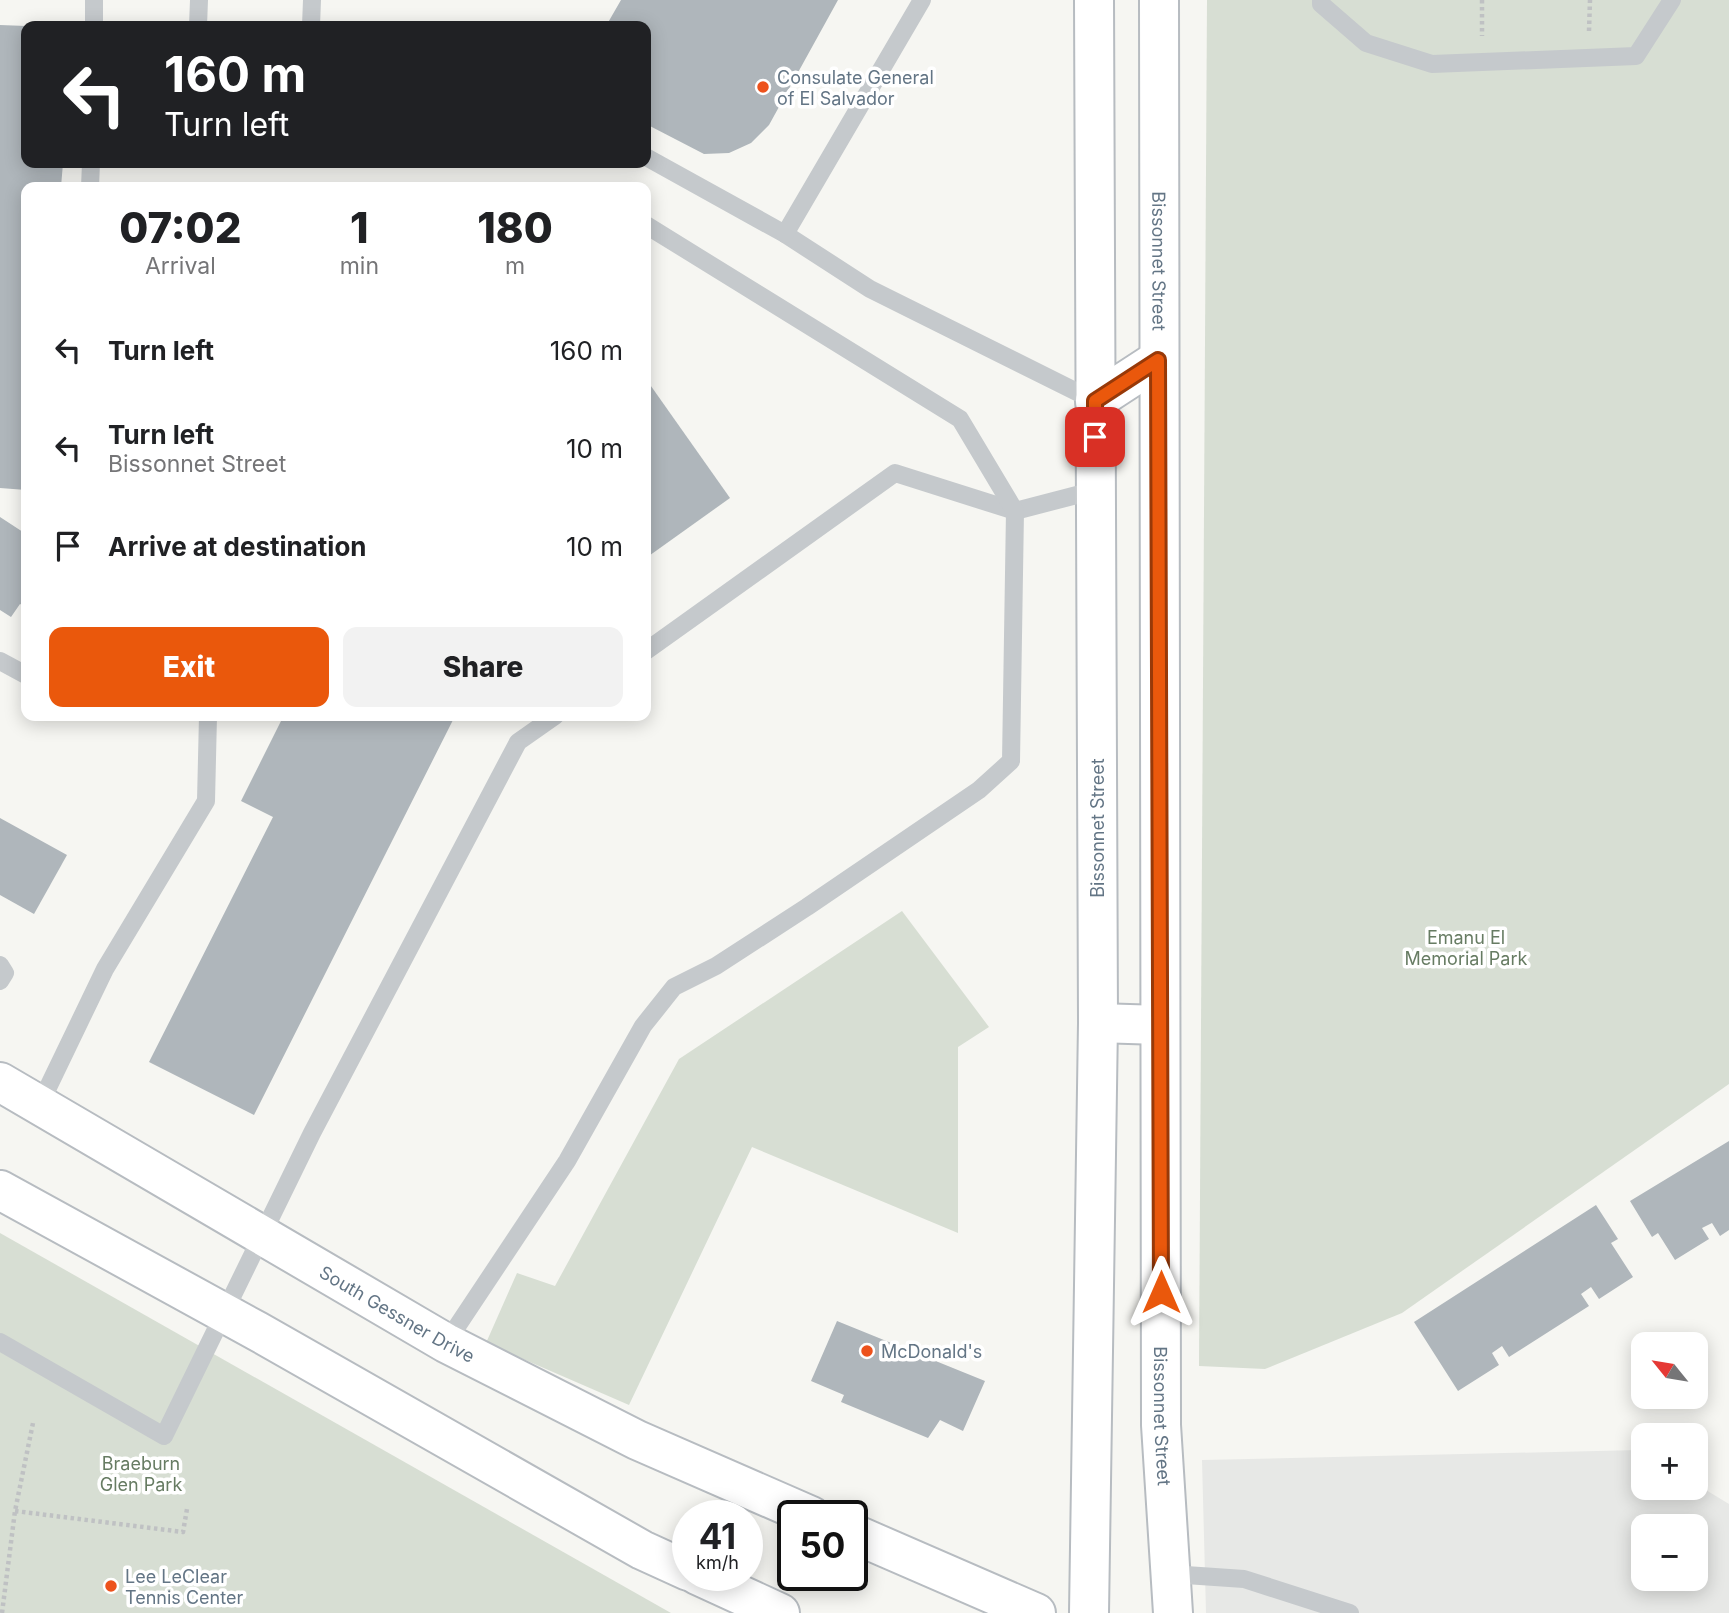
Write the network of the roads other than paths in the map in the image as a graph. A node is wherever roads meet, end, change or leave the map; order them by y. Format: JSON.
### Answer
{"nodes":[{"id":1,"x":94,"y":0,"type":"edge"},
{"id":2,"x":199,"y":0,"type":"edge"},
{"id":3,"x":312,"y":0,"type":"edge"},
{"id":4,"x":922,"y":0,"type":"edge"},
{"id":5,"x":1159,"y":0,"type":"edge"},
{"id":6,"x":1321,"y":0,"type":"edge"},
{"id":7,"x":1672,"y":0,"type":"edge"},
{"id":8,"x":1089,"y":3,"type":"edge"},
{"id":9,"x":94,"y":21,"type":"edge"},
{"id":10,"x":198,"y":21,"type":"edge"},
{"id":11,"x":311,"y":21,"type":"edge"},
{"id":12,"x":651,"y":160,"type":"edge"},
{"id":13,"x":651,"y":228,"type":"edge"},
{"id":14,"x":785,"y":234,"type":"junction"},
{"id":15,"x":1158,"y":360,"type":"junction"},
{"id":16,"x":1095,"y":401,"type":"junction"},
{"id":17,"x":1096,"y":490,"type":"junction"},
{"id":18,"x":1015,"y":511,"type":"junction"},
{"id":19,"x":651,"y":647,"type":"edge"},
{"id":20,"x":0,"y":661,"type":"edge"},
{"id":21,"x":21,"y":672,"type":"edge"},
{"id":22,"x":208,"y":721,"type":"edge"},
{"id":23,"x":548,"y":721,"type":"edge"},
{"id":24,"x":0,"y":965,"type":"edge"},
{"id":25,"x":0,"y":981,"type":"edge"},
{"id":26,"x":1098,"y":1023,"type":"junction"},
{"id":27,"x":1160,"y":1025,"type":"junction"},
{"id":28,"x":0,"y":1082,"type":"edge"},
{"id":29,"x":40,"y":1104,"type":"junction"},
{"id":30,"x":0,"y":1190,"type":"edge"},
{"id":31,"x":262,"y":1234,"type":"junction"},
{"id":32,"x":224,"y":1313,"type":"junction"},
{"id":33,"x":0,"y":1342,"type":"edge"},
{"id":34,"x":446,"y":1343,"type":"junction"},
{"id":35,"x":777,"y":1501,"type":"edge"},
{"id":36,"x":868,"y":1540,"type":"edge"},
{"id":37,"x":672,"y":1564,"type":"edge"},
{"id":38,"x":1171,"y":1573,"type":"junction"},
{"id":39,"x":732,"y":1591,"type":"edge"},
{"id":40,"x":780,"y":1613,"type":"edge"},
{"id":41,"x":1036,"y":1613,"type":"edge"},
{"id":42,"x":1088,"y":1613,"type":"edge"},
{"id":43,"x":1173,"y":1613,"type":"edge"},
{"id":44,"x":1349,"y":1613,"type":"edge"}],
"edges":[{"from":1,"to":9,"type":"lane"},
{"from":2,"to":10,"type":"lane"},
{"from":3,"to":11,"type":"lane"},
{"from":4,"to":14,"type":"lane"},
{"from":5,"to":15,"type":"main road","name":"Bissonnet Street"},
{"from":6,"to":7,"type":"lane"},
{"from":8,"to":16,"type":"main road","name":"Bissonnet Street"},
{"from":12,"to":14,"type":"lane"},
{"from":13,"to":18,"type":"lane"},
{"from":14,"to":16,"type":"lane"},
{"from":15,"to":16,"type":"main road"},
{"from":15,"to":27,"type":"main road","name":"Bissonnet Street"},
{"from":16,"to":17,"type":"main road","name":"Bissonnet Street"},
{"from":17,"to":18,"type":"lane"},
{"from":17,"to":26,"type":"main road","name":"Bissonnet Street"},
{"from":18,"to":19,"type":"lane"},
{"from":18,"to":34,"type":"lane"},
{"from":20,"to":21,"type":"lane"},
{"from":22,"to":29,"type":"lane"},
{"from":23,"to":31,"type":"lane"},
{"from":24,"to":25,"type":"lane"},
{"from":26,"to":27,"type":"main road"},
{"from":26,"to":42,"type":"main road","name":"Bissonnet Street"},
{"from":27,"to":38,"type":"main road","name":"Bissonnet Street"},
{"from":28,"to":29,"type":"main road","name":"South Gessner Drive"},
{"from":29,"to":31,"type":"main road","name":"South Gessner Drive"},
{"from":30,"to":32,"type":"main road"},
{"from":31,"to":32,"type":"lane"},
{"from":31,"to":34,"type":"main road","name":"South Gessner Drive"},
{"from":32,"to":33,"type":"lane"},
{"from":32,"to":37,"type":"main road"},
{"from":34,"to":35,"type":"main road","name":"South Gessner Drive"},
{"from":36,"to":41,"type":"main road"},
{"from":38,"to":43,"type":"main road","name":"Bissonnet Street"},
{"from":38,"to":44,"type":"lane"},
{"from":39,"to":40,"type":"main road"}]}
